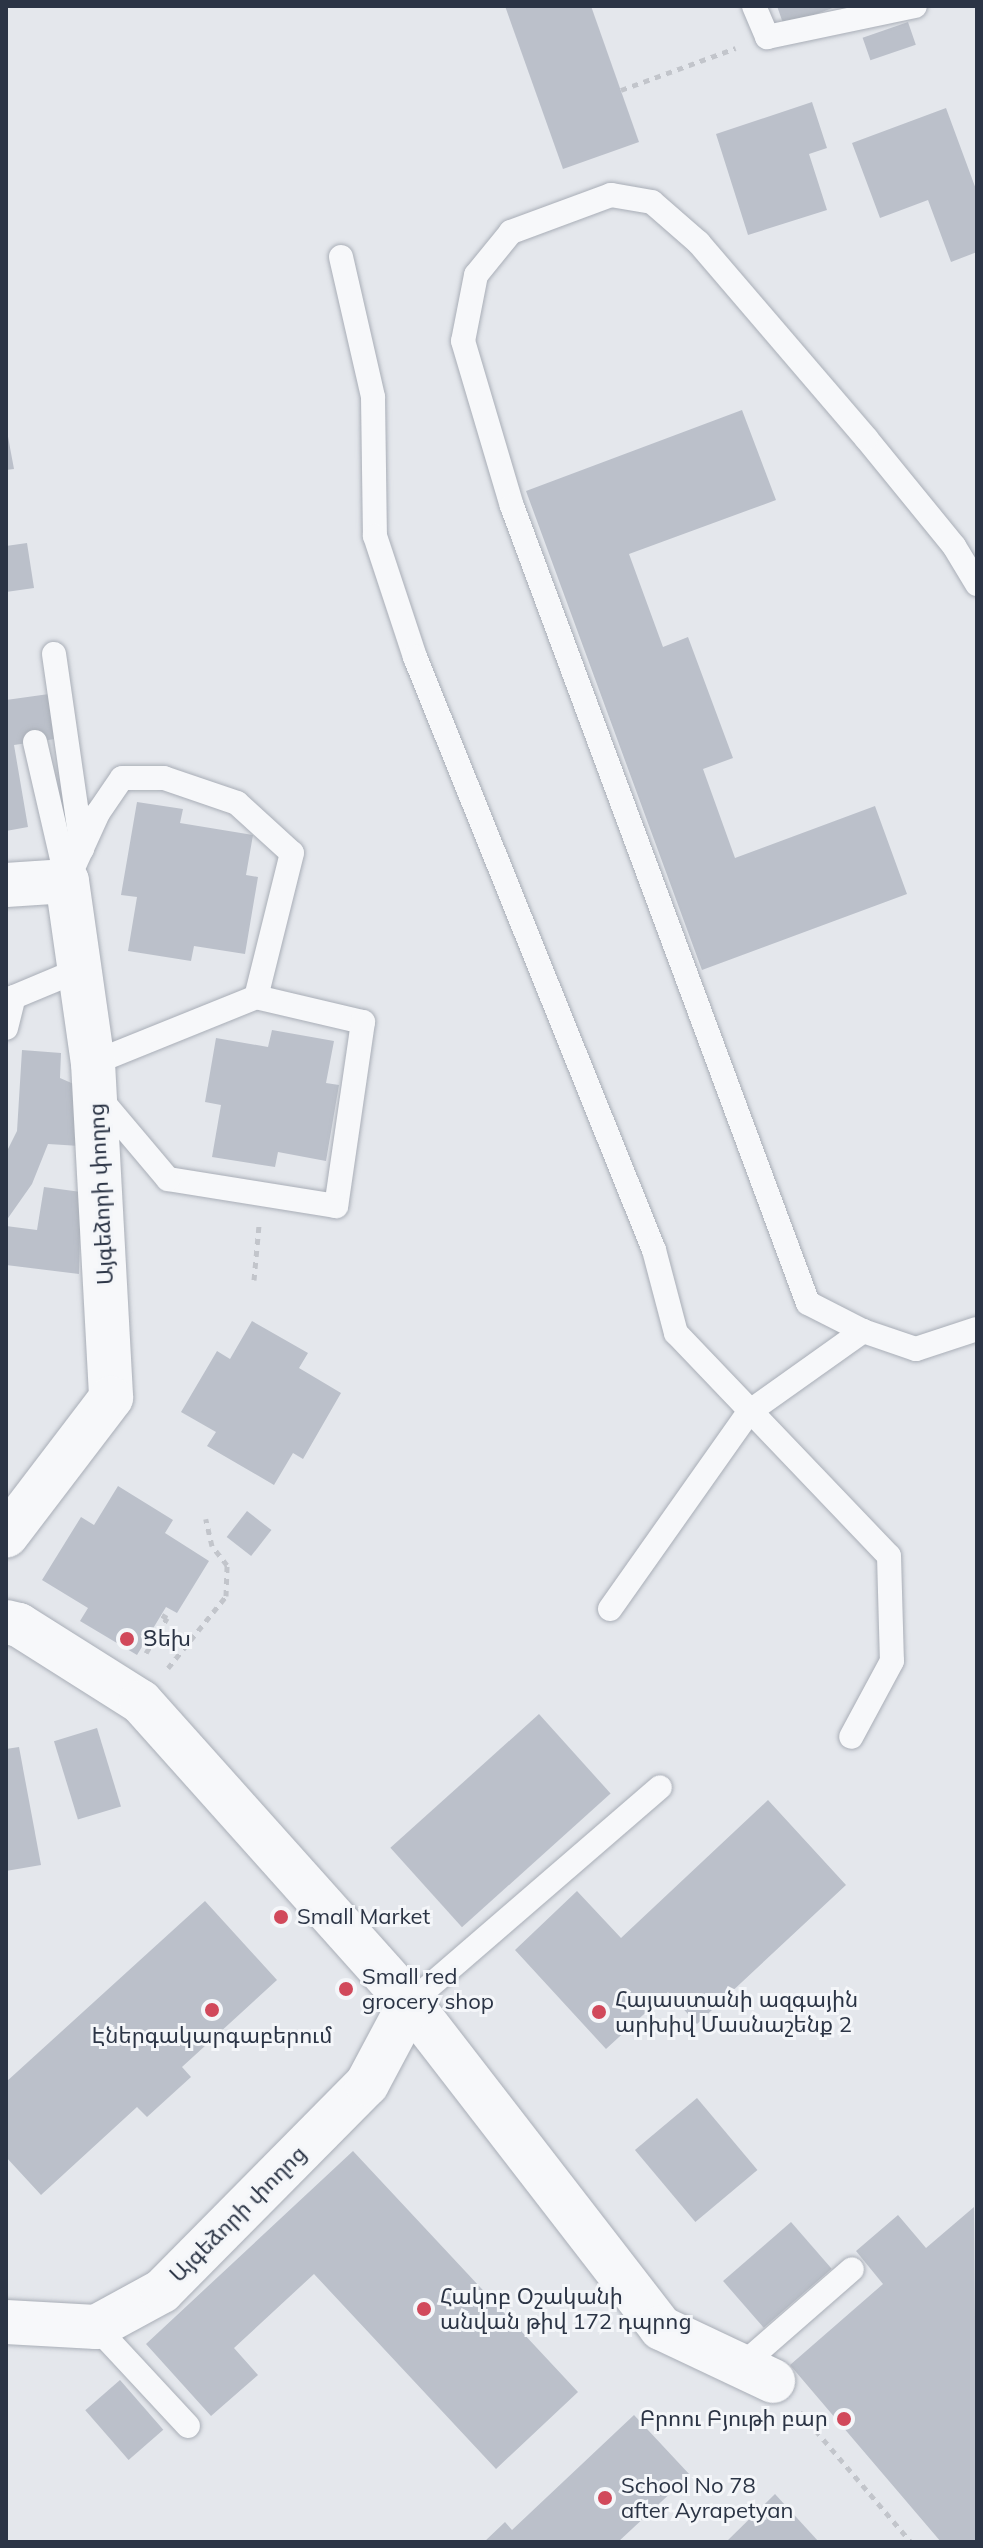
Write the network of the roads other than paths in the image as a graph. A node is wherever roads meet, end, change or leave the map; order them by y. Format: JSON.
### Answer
{"nodes":[{"id":1,"x":754,"y":6,"type":"edge"},
{"id":2,"x":915,"y":6,"type":"edge"},
{"id":3,"x":341,"y":257,"type":"dead end"},
{"id":4,"x":977,"y":584,"type":"edge"},
{"id":5,"x":54,"y":654,"type":"dead end"},
{"id":6,"x":35,"y":742,"type":"dead end"},
{"id":7,"x":75,"y":866,"type":"junction"},
{"id":8,"x":6,"y":885,"type":"edge"},
{"id":9,"x":81,"y":969,"type":"junction"},
{"id":10,"x":256,"y":997,"type":"junction"},
{"id":11,"x":6,"y":1028,"type":"edge"},
{"id":12,"x":94,"y":1078,"type":"junction"},
{"id":13,"x":977,"y":1329,"type":"edge"},
{"id":14,"x":863,"y":1331,"type":"junction"},
{"id":15,"x":749,"y":1412,"type":"junction"},
{"id":16,"x":6,"y":1536,"type":"edge"},
{"id":17,"x":610,"y":1609,"type":"dead end"},
{"id":18,"x":6,"y":1622,"type":"edge"},
{"id":19,"x":851,"y":1737,"type":"dead end"},
{"id":20,"x":660,"y":1787,"type":"dead end"},
{"id":21,"x":410,"y":2003,"type":"junction"},
{"id":22,"x":852,"y":2269,"type":"dead end"},
{"id":23,"x":6,"y":2322,"type":"edge"},
{"id":24,"x":96,"y":2327,"type":"junction"},
{"id":25,"x":757,"y":2373,"type":"joint"},
{"id":26,"x":188,"y":2426,"type":"dead end"}],
"edges":[{"from":1,"to":2,"type":"lane"},
{"from":3,"to":15,"type":"lane"},
{"from":4,"to":14,"type":"lane"},
{"from":5,"to":7,"type":"lane"},
{"from":6,"to":7,"type":"lane"},
{"from":7,"to":8,"type":"street"},
{"from":7,"to":9,"type":"street","name":"Այգեձորի փողոց"},
{"from":7,"to":10,"type":"lane"},
{"from":9,"to":11,"type":"lane"},
{"from":9,"to":12,"type":"street","name":"Այգեձորի փողոց"},
{"from":10,"to":12,"type":"lane"},
{"from":10,"to":12,"type":"lane"},
{"from":12,"to":16,"type":"street","name":"Այգեձորի փողոց"},
{"from":13,"to":14,"type":"lane"},
{"from":14,"to":15,"type":"lane"},
{"from":15,"to":17,"type":"lane"},
{"from":15,"to":19,"type":"lane"},
{"from":18,"to":21,"type":"street"},
{"from":20,"to":21,"type":"lane"},
{"from":21,"to":24,"type":"street","name":"Այգեձորի փողոց"},
{"from":21,"to":25,"type":"street"},
{"from":22,"to":25,"type":"lane"},
{"from":23,"to":24,"type":"street"},
{"from":24,"to":26,"type":"lane"}]}
